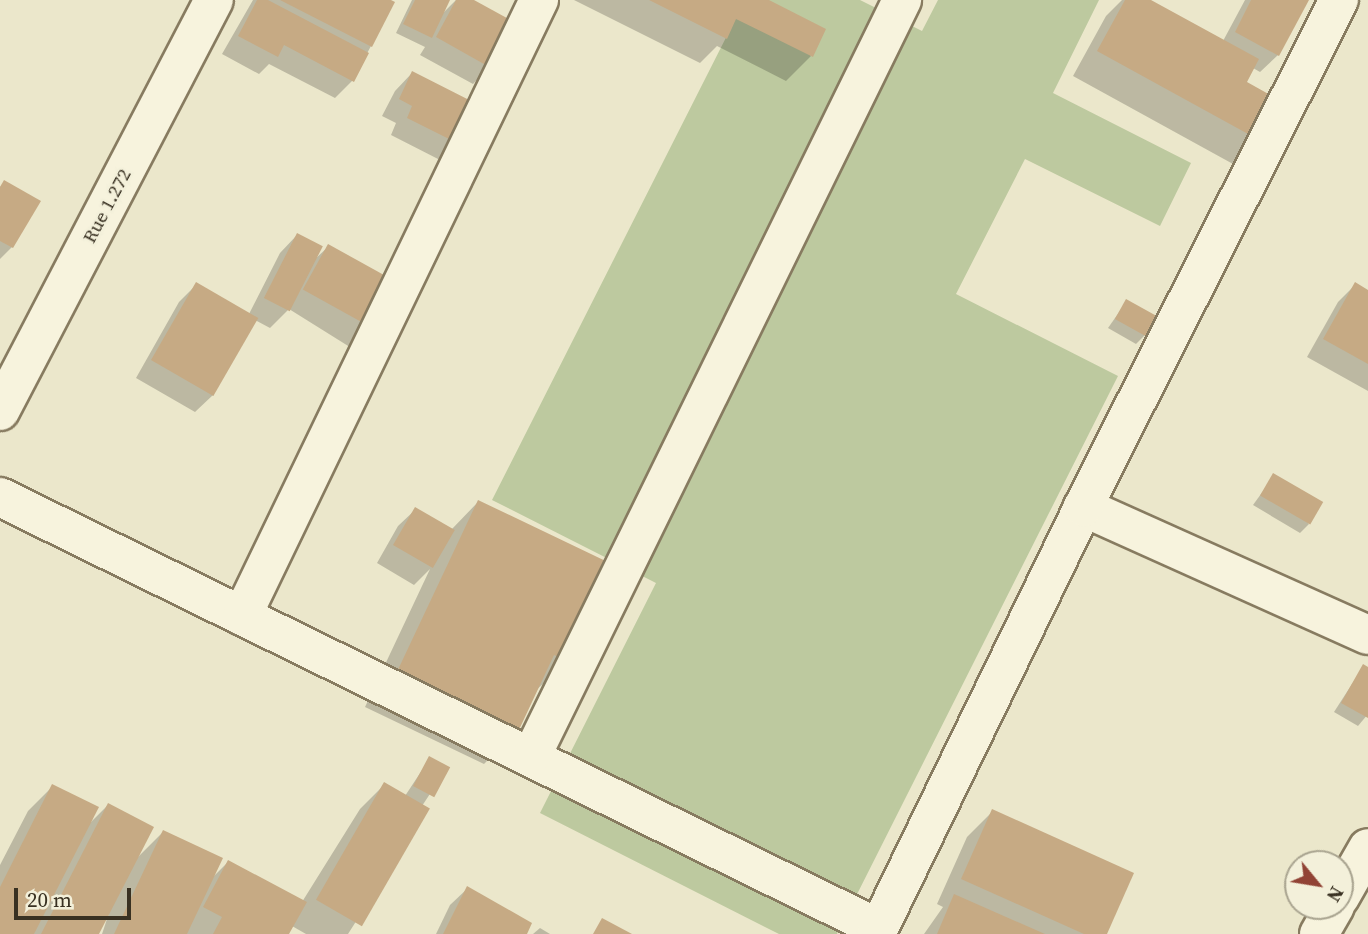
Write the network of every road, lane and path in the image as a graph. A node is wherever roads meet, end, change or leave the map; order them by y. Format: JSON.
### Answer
{"nodes":[{"id":1,"x":214,"y":0,"type":"edge"},
{"id":2,"x":539,"y":0,"type":"edge"},
{"id":3,"x":902,"y":0,"type":"edge"},
{"id":4,"x":1339,"y":0,"type":"edge"},
{"id":5,"x":0,"y":411,"type":"edge"},
{"id":6,"x":0,"y":497,"type":"edge"},
{"id":7,"x":1083,"y":507,"type":"junction"},
{"id":8,"x":242,"y":615,"type":"junction"},
{"id":9,"x":1368,"y":635,"type":"edge"},
{"id":10,"x":533,"y":755,"type":"junction"},
{"id":11,"x":1368,"y":848,"type":"edge"},
{"id":12,"x":1354,"y":872,"type":"edge"},
{"id":13,"x":877,"y":931,"type":"edge"}],
"edges":[{"from":1,"to":5,"type":"street","name":"Rue 1.272"},
{"from":2,"to":8,"type":"street"},
{"from":3,"to":10,"type":"street"},
{"from":4,"to":7,"type":"street"},
{"from":6,"to":8,"type":"street"},
{"from":7,"to":9,"type":"street"},
{"from":7,"to":13,"type":"street"},
{"from":8,"to":10,"type":"street"},
{"from":10,"to":13,"type":"street"},
{"from":11,"to":12,"type":"street"}]}
